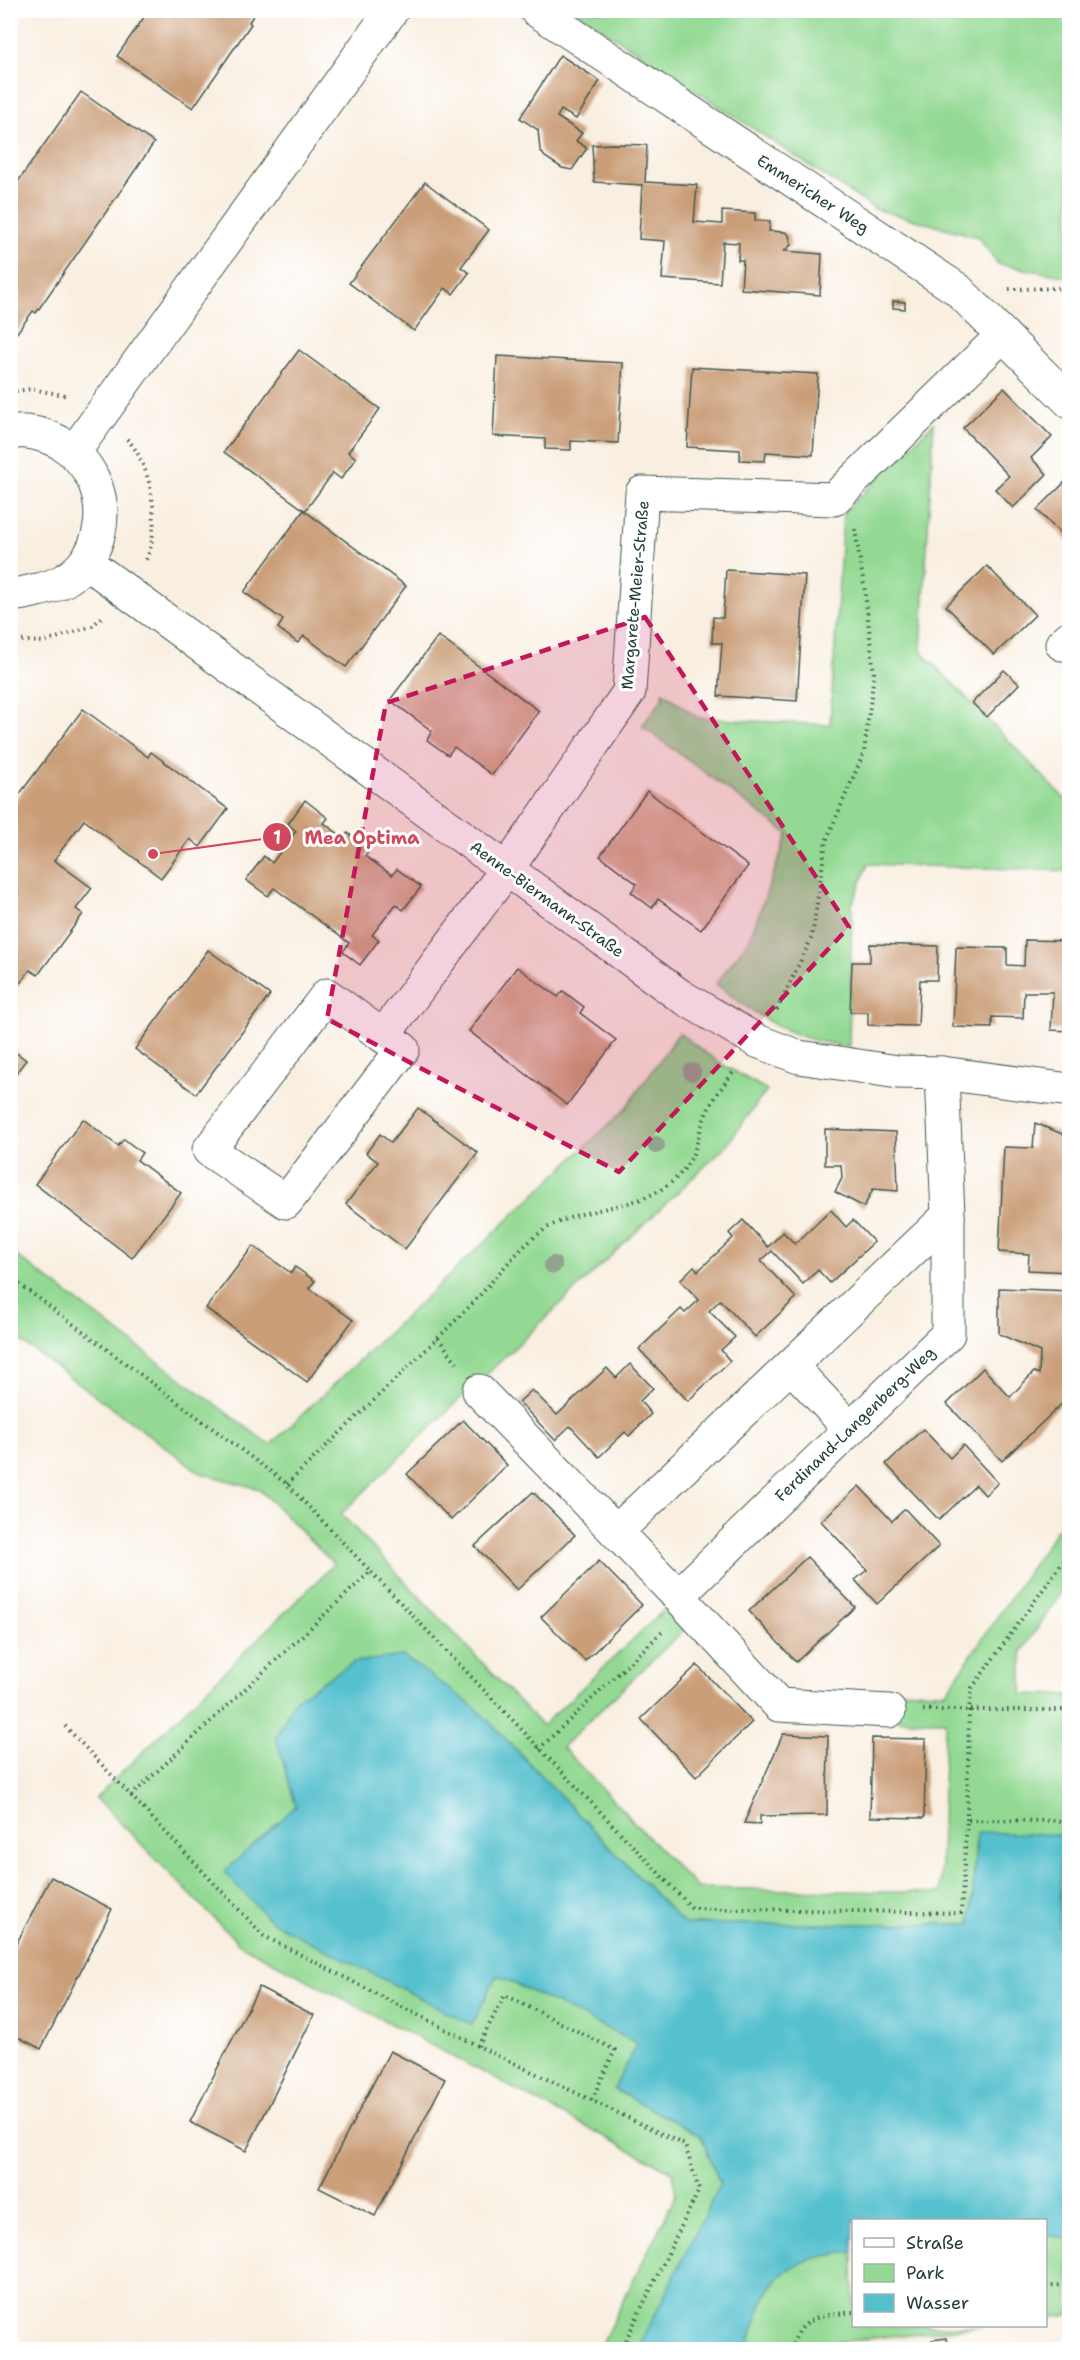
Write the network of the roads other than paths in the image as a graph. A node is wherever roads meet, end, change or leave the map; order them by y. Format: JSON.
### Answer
{"nodes":[{"id":1,"x":392,"y":10,"type":"edge"},
{"id":2,"x":536,"y":10,"type":"edge"},
{"id":3,"x":1003,"y":336,"type":"junction"},
{"id":4,"x":1070,"y":402,"type":"edge"},
{"id":5,"x":10,"y":433,"type":"edge"},
{"id":6,"x":74,"y":452,"type":"junction"},
{"id":7,"x":86,"y":562,"type":"junction"},
{"id":8,"x":10,"y":594,"type":"edge"},
{"id":9,"x":507,"y":869,"type":"junction"},
{"id":10,"x":383,"y":1036,"type":"junction"},
{"id":11,"x":942,"y":1073,"type":"junction"},
{"id":12,"x":1070,"y":1090,"type":"edge"},
{"id":13,"x":948,"y":1216,"type":"junction"},
{"id":14,"x":791,"y":1366,"type":"junction"},
{"id":15,"x":479,"y":1391,"type":"dead end"},
{"id":16,"x":850,"y":1430,"type":"junction"},
{"id":17,"x":616,"y":1532,"type":"junction"},
{"id":18,"x":683,"y":1601,"type":"junction"},
{"id":19,"x":889,"y":1711,"type":"road end"}],
"edges":[{"from":1,"to":6,"type":"street"},
{"from":2,"to":3,"type":"street","name":"Emmericher Weg"},
{"from":3,"to":4,"type":"street","name":"Emmericher Weg"},
{"from":3,"to":9,"type":"street","name":"Margarete-Meier-Straße"},
{"from":5,"to":6,"type":"street"},
{"from":6,"to":7,"type":"street"},
{"from":7,"to":8,"type":"street"},
{"from":7,"to":9,"type":"street","name":"Aenne-Biermann-Straße"},
{"from":9,"to":10,"type":"street"},
{"from":9,"to":11,"type":"street","name":"Aenne-Biermann-Straße"},
{"from":10,"to":10,"type":"street"},
{"from":11,"to":12,"type":"street","name":"Aenne-Biermann-Straße"},
{"from":11,"to":13,"type":"street","name":"Ferdinand-Langenberg-Weg"},
{"from":13,"to":14,"type":"street"},
{"from":13,"to":16,"type":"street","name":"Ferdinand-Langenberg-Weg"},
{"from":14,"to":16,"type":"street"},
{"from":14,"to":17,"type":"street"},
{"from":15,"to":17,"type":"street"},
{"from":16,"to":18,"type":"street","name":"Ferdinand-Langenberg-Weg"},
{"from":17,"to":18,"type":"street"},
{"from":18,"to":19,"type":"street"}]}
